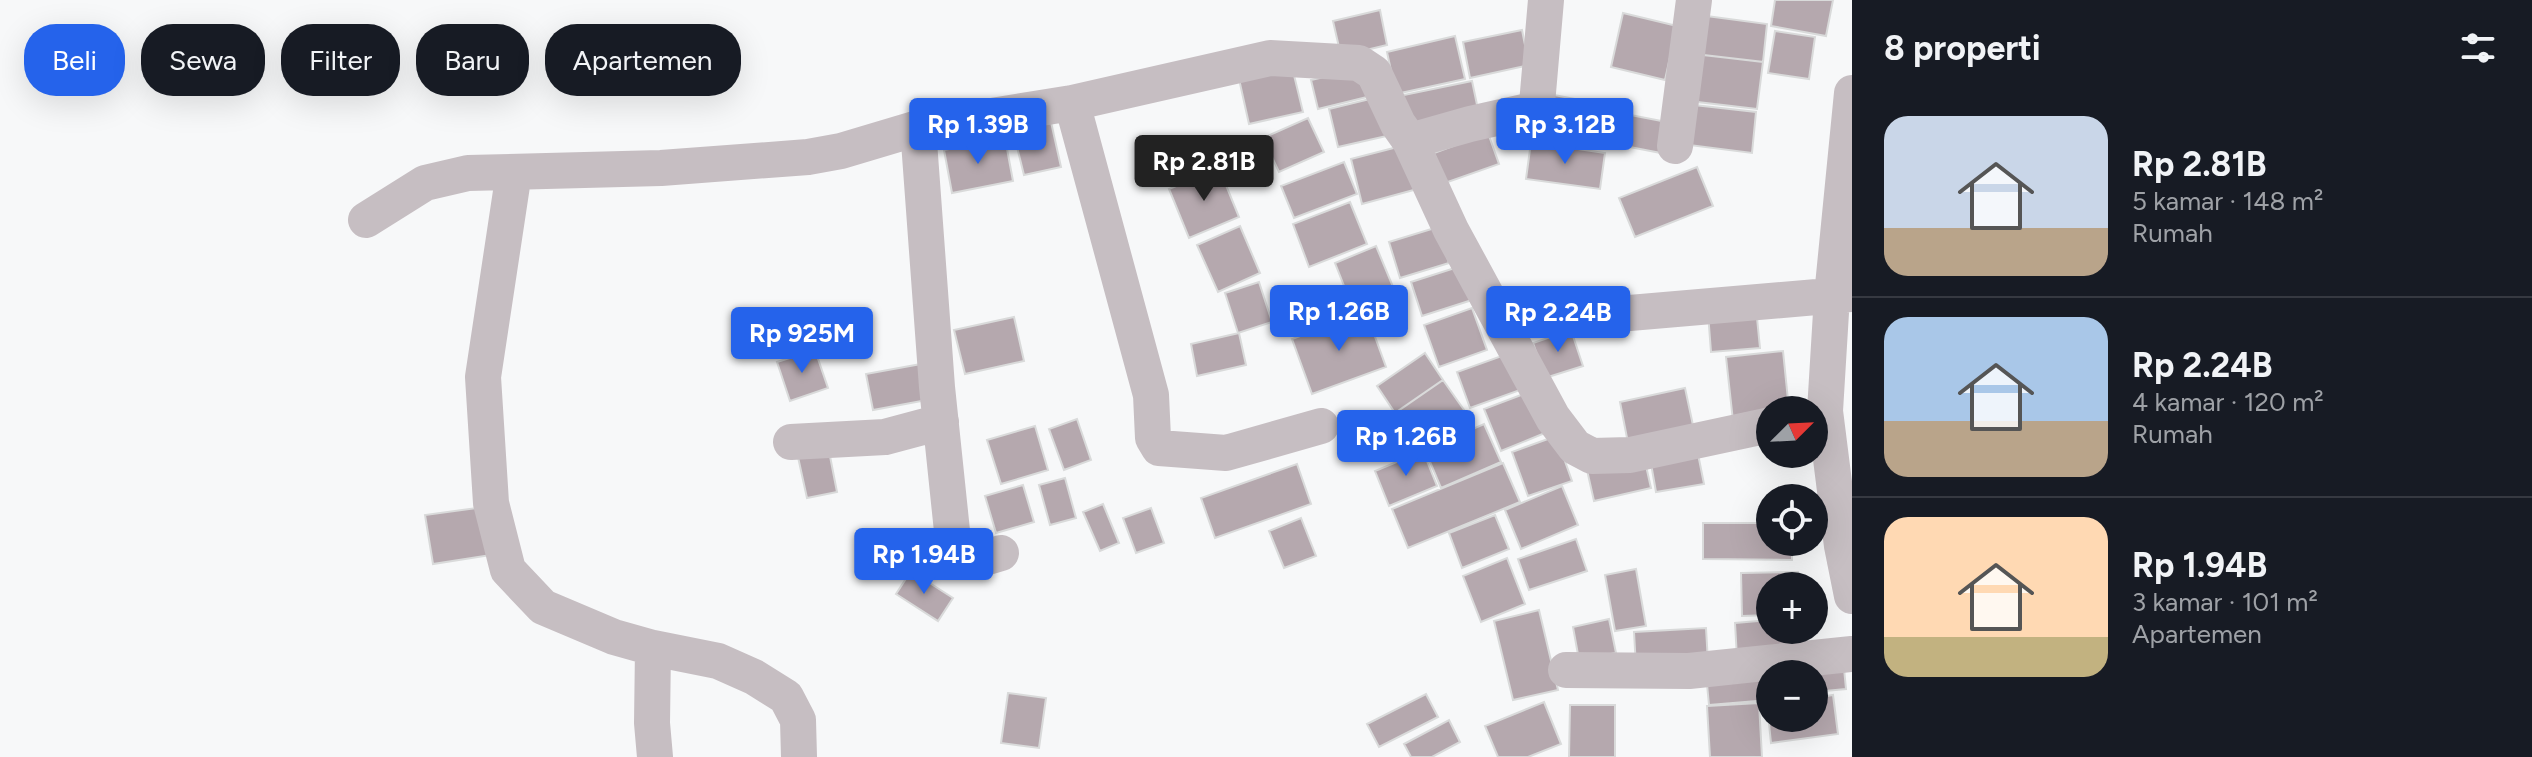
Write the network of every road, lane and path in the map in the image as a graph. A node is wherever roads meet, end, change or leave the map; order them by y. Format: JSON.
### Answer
{"nodes":[{"id":1,"x":1546,"y":0,"type":"edge"},
{"id":2,"x":1694,"y":0,"type":"edge"},
{"id":3,"x":1852,"y":93,"type":"edge"},
{"id":4,"x":1072,"y":103,"type":"junction"},
{"id":5,"x":918,"y":128,"type":"junction"},
{"id":6,"x":1410,"y":141,"type":"junction"},
{"id":7,"x":1675,"y":146,"type":"dead end"},
{"id":8,"x":514,"y":172,"type":"junction"},
{"id":9,"x":366,"y":220,"type":"dead end"},
{"id":10,"x":1842,"y":295,"type":"edge"},
{"id":11,"x":1618,"y":314,"type":"dead end"},
{"id":12,"x":1822,"y":396,"type":"edge"},
{"id":13,"x":941,"y":422,"type":"junction"},
{"id":14,"x":1321,"y":426,"type":"dead end"},
{"id":15,"x":1756,"y":428,"type":"edge"},
{"id":16,"x":791,"y":442,"type":"dead end"},
{"id":17,"x":1828,"y":464,"type":"edge"},
{"id":18,"x":1001,"y":553,"type":"dead end"},
{"id":19,"x":1852,"y":596,"type":"edge"},
{"id":20,"x":653,"y":648,"type":"junction"},
{"id":21,"x":1852,"y":654,"type":"edge"},
{"id":22,"x":1566,"y":670,"type":"dead end"},
{"id":23,"x":655,"y":757,"type":"edge"},
{"id":24,"x":799,"y":757,"type":"edge"}],
"edges":[{"from":1,"to":6,"type":"street"},
{"from":2,"to":7,"type":"street"},
{"from":3,"to":10,"type":"street"},
{"from":4,"to":5,"type":"street"},
{"from":4,"to":6,"type":"street"},
{"from":4,"to":14,"type":"street"},
{"from":5,"to":8,"type":"street"},
{"from":5,"to":13,"type":"street"},
{"from":6,"to":15,"type":"street"},
{"from":8,"to":9,"type":"street"},
{"from":8,"to":20,"type":"street"},
{"from":10,"to":11,"type":"street"},
{"from":10,"to":12,"type":"street"},
{"from":13,"to":16,"type":"street"},
{"from":13,"to":18,"type":"street"},
{"from":17,"to":19,"type":"street"},
{"from":20,"to":23,"type":"street"},
{"from":20,"to":24,"type":"street"},
{"from":21,"to":22,"type":"street"}]}
